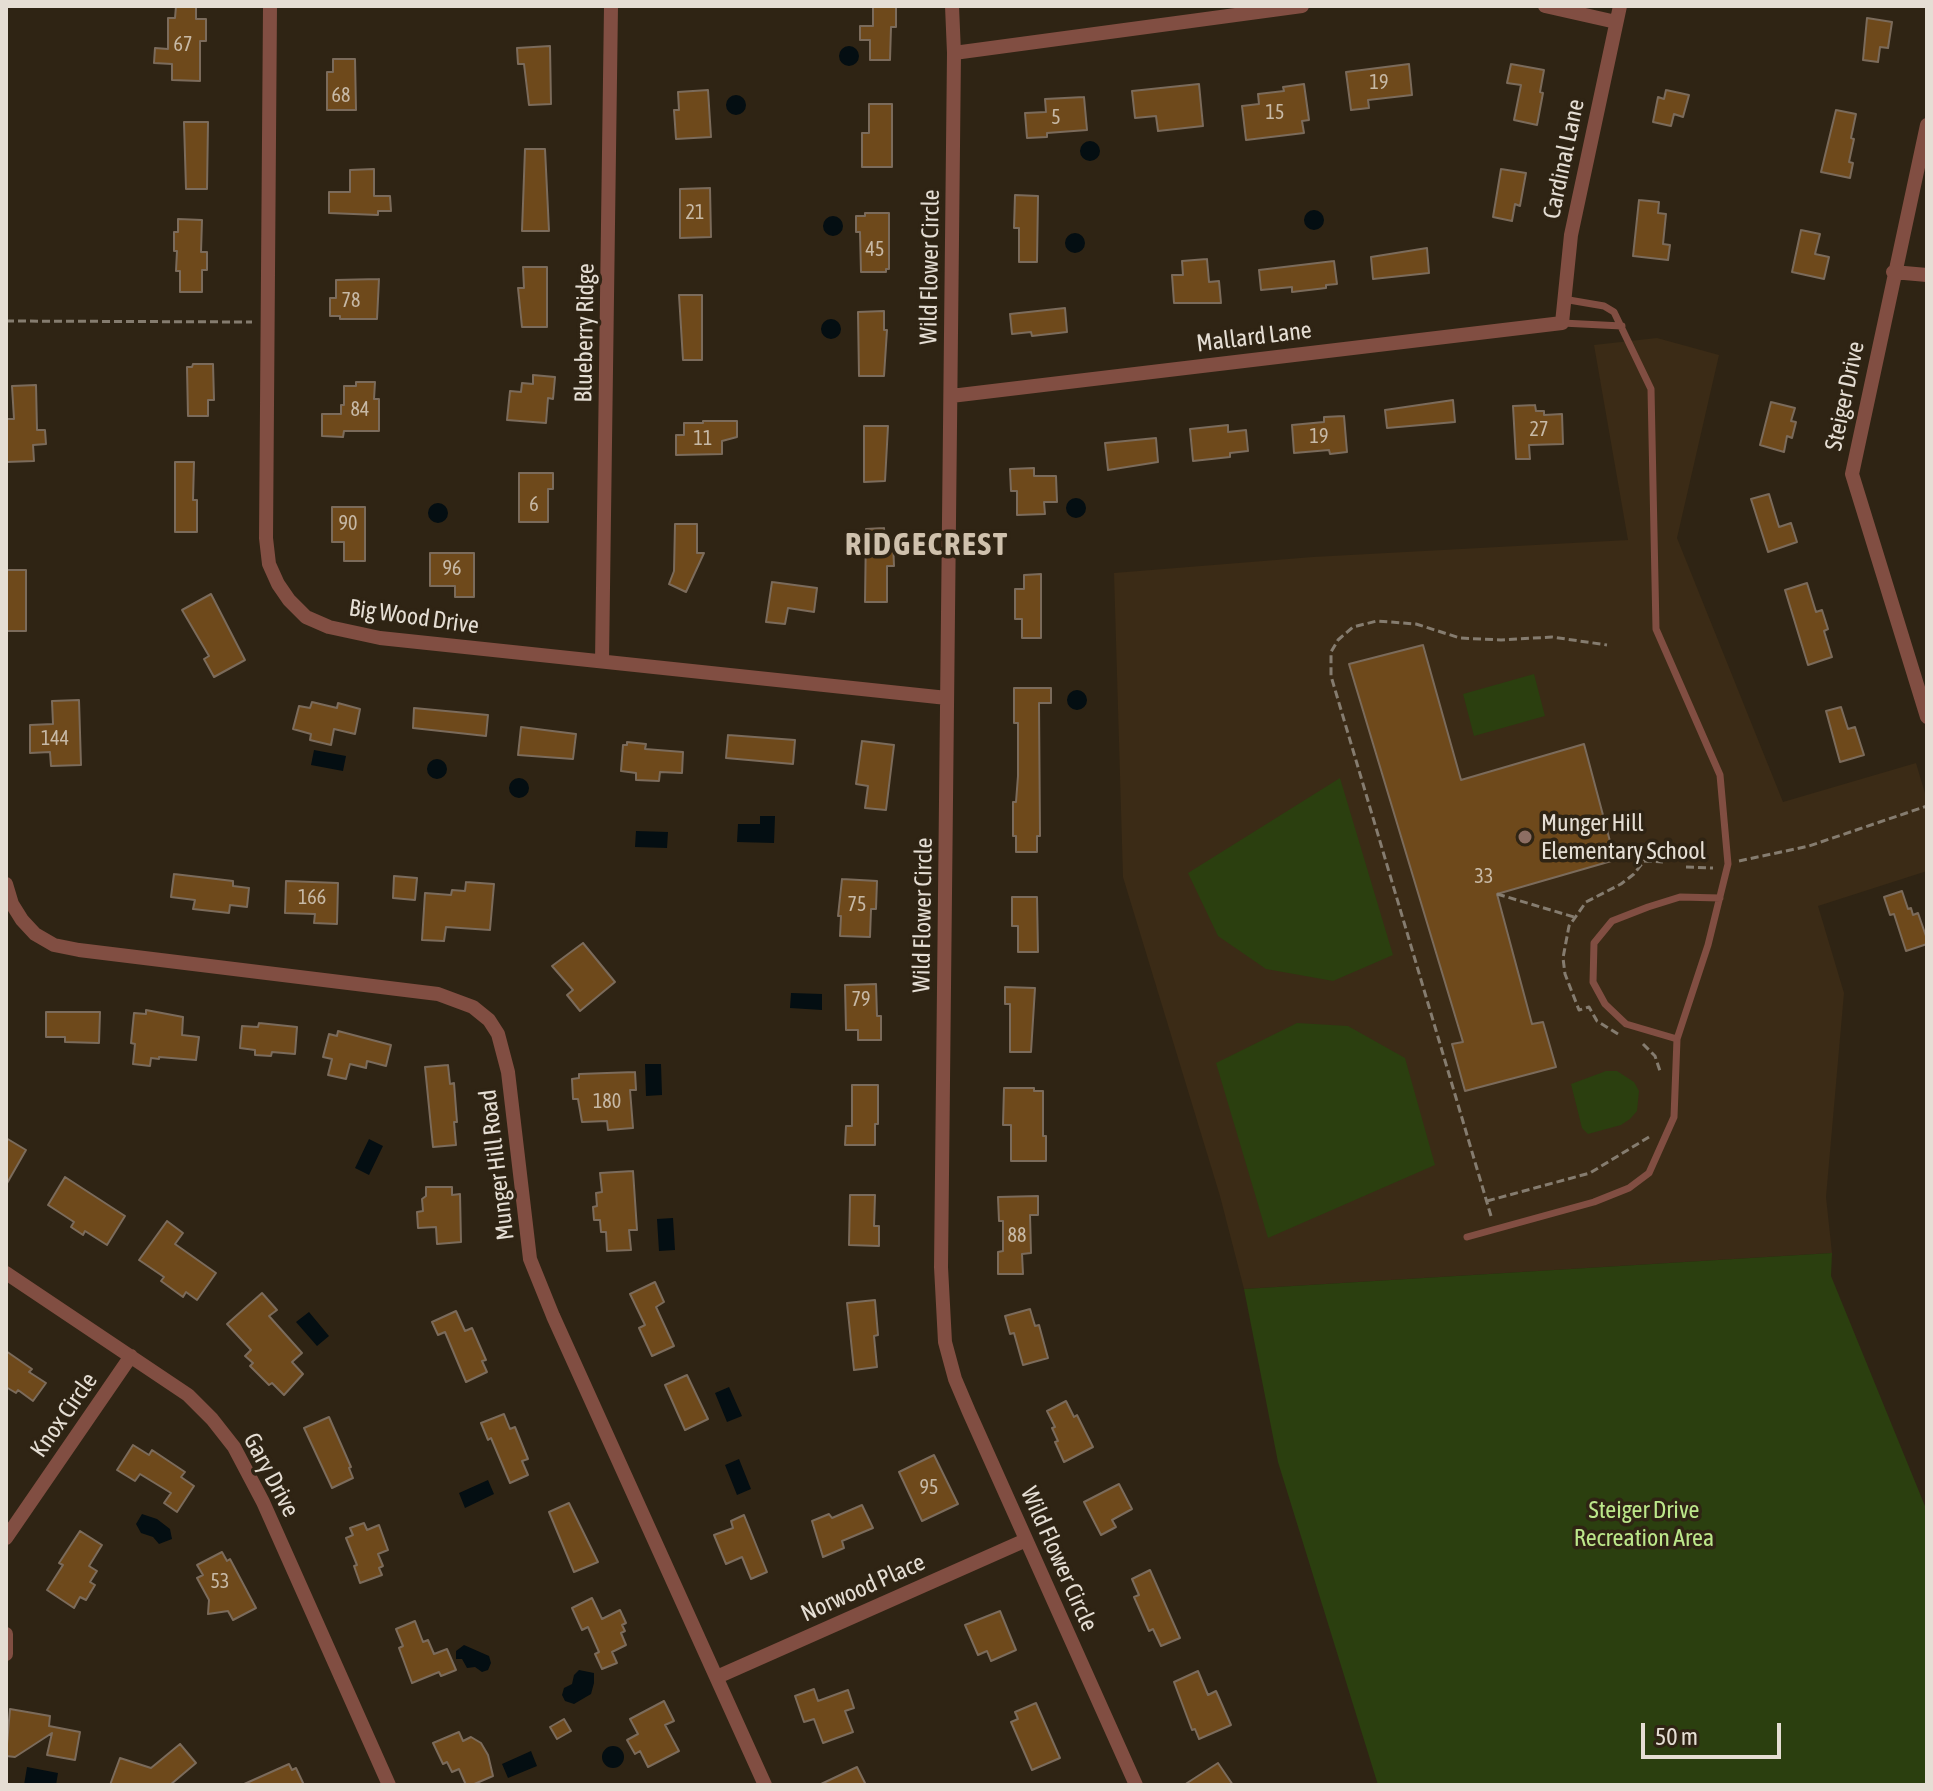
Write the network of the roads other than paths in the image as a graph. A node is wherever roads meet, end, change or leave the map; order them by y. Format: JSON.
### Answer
{"nodes":[{"id":1,"x":270,"y":6,"type":"edge"},
{"id":2,"x":611,"y":6,"type":"edge"},
{"id":3,"x":952,"y":6,"type":"edge"},
{"id":4,"x":1302,"y":6,"type":"edge"},
{"id":5,"x":1545,"y":6,"type":"edge"},
{"id":6,"x":1620,"y":6,"type":"edge"},
{"id":7,"x":1616,"y":22,"type":"junction"},
{"id":8,"x":954,"y":53,"type":"junction"},
{"id":9,"x":1927,"y":125,"type":"edge"},
{"id":10,"x":1893,"y":272,"type":"junction"},
{"id":11,"x":1927,"y":275,"type":"edge"},
{"id":12,"x":1563,"y":299,"type":"junction"},
{"id":13,"x":1562,"y":323,"type":"junction"},
{"id":14,"x":1622,"y":326,"type":"junction"},
{"id":15,"x":951,"y":396,"type":"junction"},
{"id":16,"x":602,"y":661,"type":"junction"},
{"id":17,"x":947,"y":698,"type":"junction"},
{"id":18,"x":1927,"y":717,"type":"edge"},
{"id":19,"x":6,"y":884,"type":"edge"},
{"id":20,"x":1720,"y":898,"type":"junction"},
{"id":21,"x":1677,"y":1039,"type":"junction"},
{"id":22,"x":1467,"y":1237,"type":"dead end"},
{"id":23,"x":6,"y":1273,"type":"edge"},
{"id":24,"x":131,"y":1356,"type":"junction"},
{"id":25,"x":6,"y":1538,"type":"edge"},
{"id":26,"x":1026,"y":1540,"type":"junction"},
{"id":27,"x":6,"y":1634,"type":"edge"},
{"id":28,"x":6,"y":1654,"type":"edge"},
{"id":29,"x":717,"y":1677,"type":"junction"},
{"id":30,"x":389,"y":1785,"type":"edge"},
{"id":31,"x":765,"y":1785,"type":"edge"},
{"id":32,"x":1136,"y":1785,"type":"edge"}],
"edges":[{"from":1,"to":16,"type":"street","name":"Big Wood Drive"},
{"from":2,"to":16,"type":"street","name":"Blueberry Ridge"},
{"from":3,"to":8,"type":"street","name":"Wild Flower Circle"},
{"from":4,"to":8,"type":"street"},
{"from":5,"to":7,"type":"street"},
{"from":6,"to":7,"type":"street","name":"Cardinal Lane"},
{"from":7,"to":12,"type":"street","name":"Cardinal Lane"},
{"from":8,"to":15,"type":"street","name":"Wild Flower Circle"},
{"from":9,"to":10,"type":"street","name":"Steiger Drive"},
{"from":10,"to":11,"type":"street"},
{"from":10,"to":18,"type":"street","name":"Steiger Drive"},
{"from":12,"to":13,"type":"street","name":"Cardinal Lane"},
{"from":12,"to":14,"type":"lane"},
{"from":13,"to":14,"type":"lane"},
{"from":13,"to":15,"type":"street","name":"Mallard Lane"},
{"from":14,"to":20,"type":"lane"},
{"from":15,"to":17,"type":"street","name":"Wild Flower Circle"},
{"from":16,"to":17,"type":"street","name":"Big Wood Drive"},
{"from":17,"to":26,"type":"street","name":"Wild Flower Circle"},
{"from":19,"to":29,"type":"street","name":"Munger Hill Road"},
{"from":20,"to":21,"type":"lane"},
{"from":20,"to":21,"type":"lane"},
{"from":21,"to":22,"type":"lane"},
{"from":23,"to":24,"type":"street","name":"Gary Drive"},
{"from":24,"to":25,"type":"street","name":"Knox Circle"},
{"from":24,"to":30,"type":"street","name":"Gary Drive"},
{"from":26,"to":29,"type":"street","name":"Norwood Place"},
{"from":26,"to":32,"type":"street","name":"Wild Flower Circle"},
{"from":27,"to":28,"type":"street"},
{"from":29,"to":31,"type":"street","name":"Munger Hill Road"}]}
